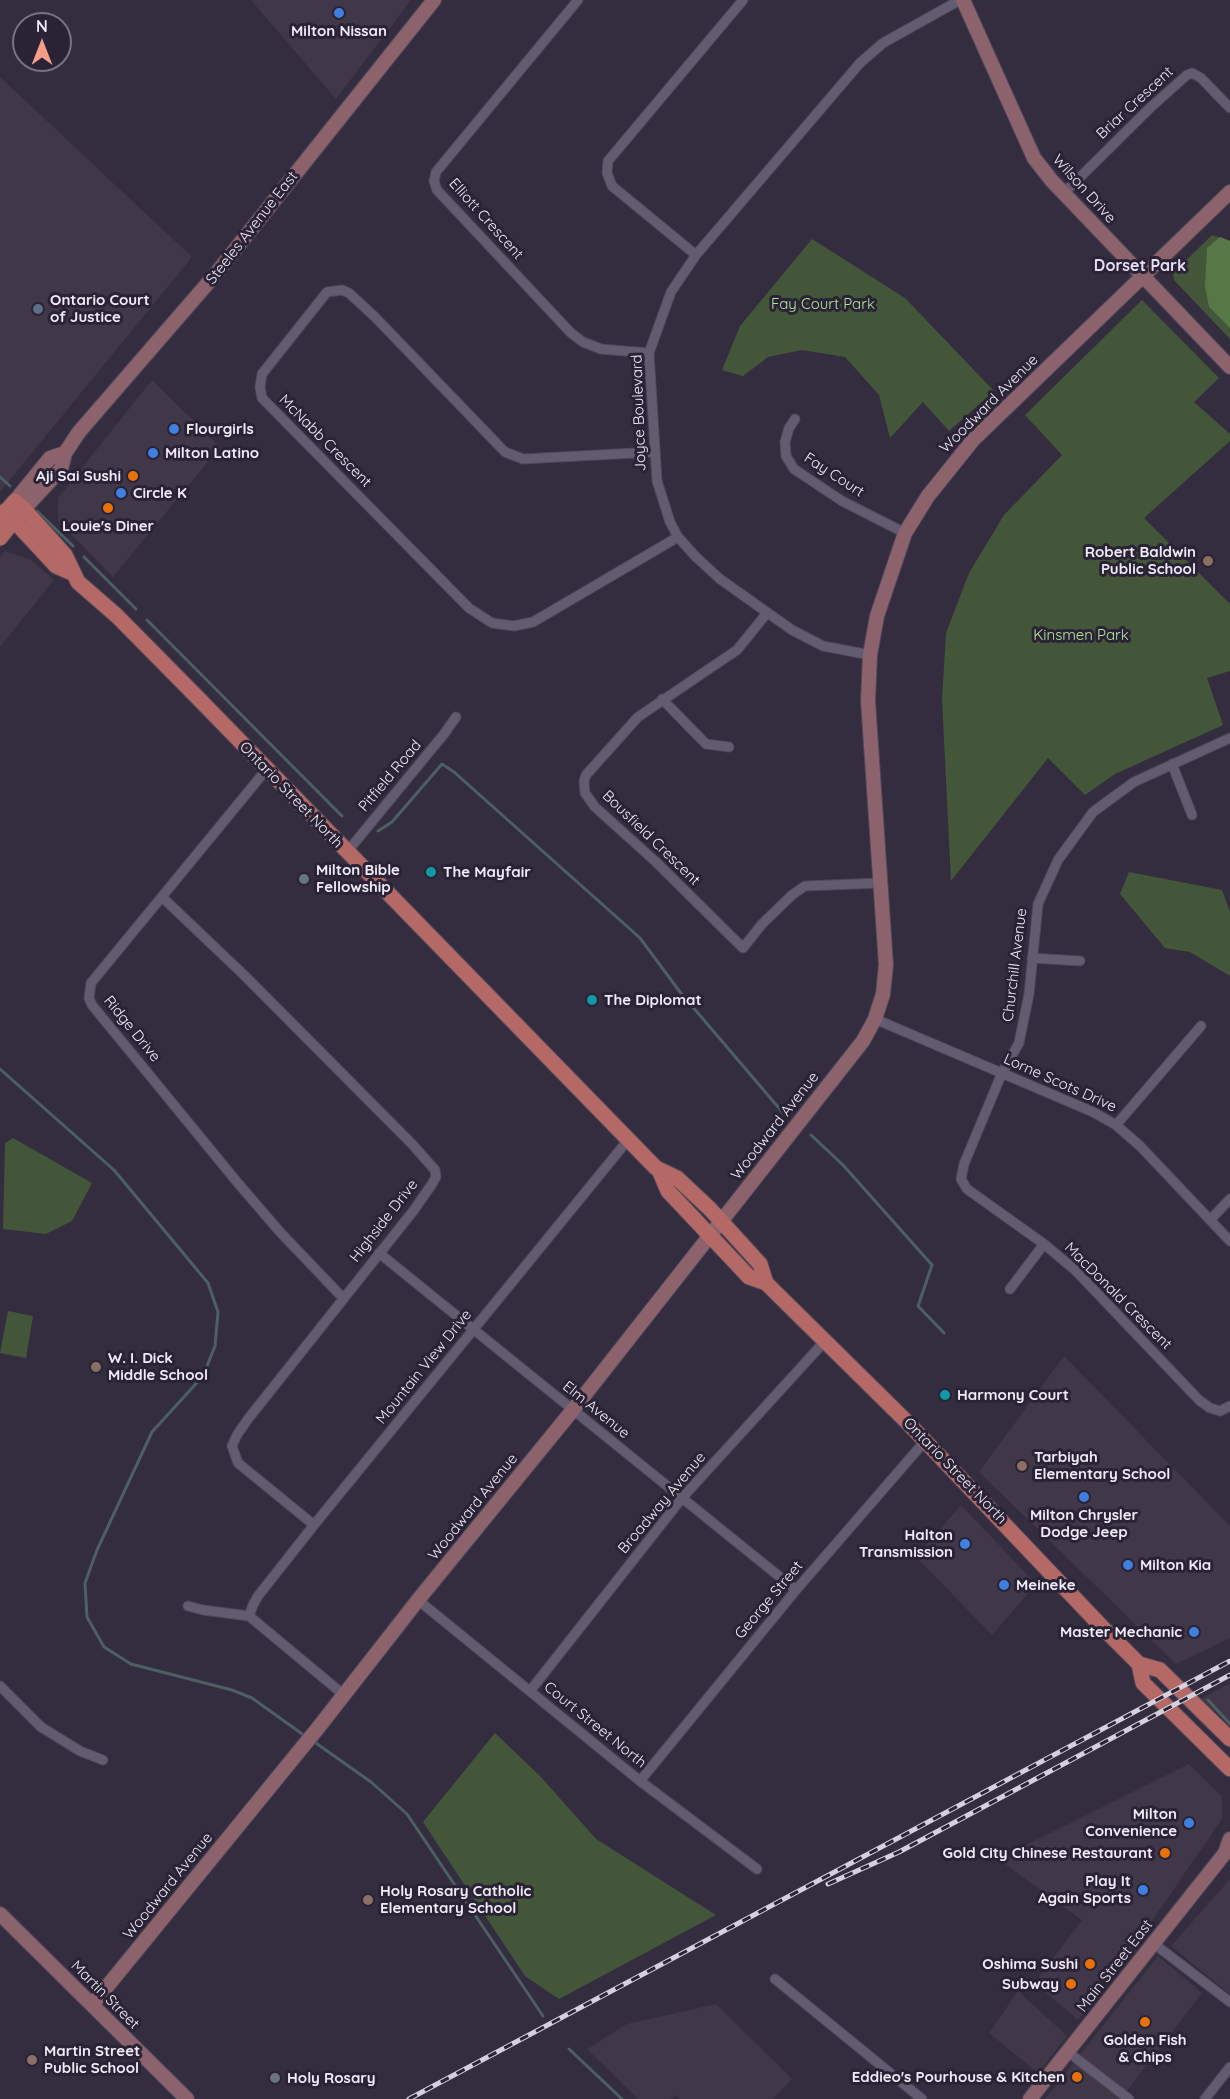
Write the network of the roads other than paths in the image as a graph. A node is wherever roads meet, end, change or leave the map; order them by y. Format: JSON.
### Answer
{"nodes":[{"id":1,"x":435,"y":0,"type":"edge"},
{"id":2,"x":578,"y":0,"type":"edge"},
{"id":3,"x":743,"y":0,"type":"edge"},
{"id":4,"x":962,"y":0,"type":"edge"},
{"id":5,"x":1230,"y":108,"type":"edge"},
{"id":6,"x":1230,"y":192,"type":"edge"},
{"id":7,"x":1063,"y":194,"type":"junction"},
{"id":8,"x":696,"y":255,"type":"junction"},
{"id":9,"x":1142,"y":275,"type":"junction"},
{"id":10,"x":649,"y":353,"type":"junction"},
{"id":11,"x":1230,"y":367,"type":"edge"},
{"id":12,"x":795,"y":419,"type":"dead end"},
{"id":13,"x":654,"y":452,"type":"junction"},
{"id":14,"x":11,"y":512,"type":"edge"},
{"id":15,"x":905,"y":533,"type":"junction"},
{"id":16,"x":678,"y":537,"type":"junction"},
{"id":17,"x":0,"y":538,"type":"edge"},
{"id":18,"x":767,"y":613,"type":"junction"},
{"id":19,"x":870,"y":655,"type":"junction"},
{"id":20,"x":662,"y":699,"type":"junction"},
{"id":21,"x":456,"y":717,"type":"dead end"},
{"id":22,"x":1230,"y":738,"type":"edge"},
{"id":23,"x":729,"y":747,"type":"dead end"},
{"id":24,"x":1172,"y":764,"type":"junction"},
{"id":25,"x":266,"y":770,"type":"junction"},
{"id":26,"x":1192,"y":815,"type":"dead end"},
{"id":27,"x":347,"y":852,"type":"junction"},
{"id":28,"x":880,"y":883,"type":"junction"},
{"id":29,"x":162,"y":897,"type":"junction"},
{"id":30,"x":1032,"y":958,"type":"junction"},
{"id":31,"x":1080,"y":961,"type":"dead end"},
{"id":32,"x":875,"y":1018,"type":"junction"},
{"id":33,"x":1201,"y":1026,"type":"dead end"},
{"id":34,"x":1002,"y":1072,"type":"junction"},
{"id":35,"x":1116,"y":1125,"type":"junction"},
{"id":36,"x":628,"y":1140,"type":"junction"},
{"id":37,"x":659,"y":1170,"type":"junction"},
{"id":38,"x":1230,"y":1199,"type":"edge"},
{"id":39,"x":1211,"y":1219,"type":"junction"},
{"id":40,"x":721,"y":1221,"type":"junction"},
{"id":41,"x":710,"y":1235,"type":"junction"},
{"id":42,"x":1230,"y":1241,"type":"edge"},
{"id":43,"x":1044,"y":1244,"type":"junction"},
{"id":44,"x":379,"y":1253,"type":"junction"},
{"id":45,"x":766,"y":1283,"type":"junction"},
{"id":46,"x":1010,"y":1289,"type":"dead end"},
{"id":47,"x":343,"y":1298,"type":"junction"},
{"id":48,"x":474,"y":1330,"type":"junction"},
{"id":49,"x":825,"y":1341,"type":"junction"},
{"id":50,"x":1230,"y":1406,"type":"edge"},
{"id":51,"x":572,"y":1411,"type":"junction"},
{"id":52,"x":925,"y":1441,"type":"junction"},
{"id":53,"x":682,"y":1498,"type":"junction"},
{"id":54,"x":314,"y":1525,"type":"junction"},
{"id":55,"x":796,"y":1590,"type":"junction"},
{"id":56,"x":418,"y":1600,"type":"junction"},
{"id":57,"x":188,"y":1606,"type":"dead end"},
{"id":58,"x":249,"y":1616,"type":"junction"},
{"id":59,"x":1139,"y":1664,"type":"junction"},
{"id":60,"x":0,"y":1686,"type":"edge"},
{"id":61,"x":530,"y":1691,"type":"junction"},
{"id":62,"x":344,"y":1695,"type":"junction"},
{"id":63,"x":1230,"y":1739,"type":"edge"},
{"id":64,"x":103,"y":1760,"type":"dead end"},
{"id":65,"x":1230,"y":1769,"type":"edge"},
{"id":66,"x":640,"y":1781,"type":"junction"},
{"id":67,"x":1230,"y":1839,"type":"edge"},
{"id":68,"x":1228,"y":1852,"type":"edge"},
{"id":69,"x":756,"y":1869,"type":"dead end"},
{"id":70,"x":0,"y":1914,"type":"edge"},
{"id":71,"x":1154,"y":1943,"type":"junction"},
{"id":72,"x":775,"y":1979,"type":"dead end"},
{"id":73,"x":1230,"y":2002,"type":"edge"},
{"id":74,"x":92,"y":2005,"type":"junction"},
{"id":75,"x":1068,"y":2052,"type":"junction"},
{"id":76,"x":1230,"y":2067,"type":"edge"},
{"id":77,"x":187,"y":2099,"type":"edge"},
{"id":78,"x":922,"y":2099,"type":"edge"},
{"id":79,"x":1030,"y":2099,"type":"edge"},
{"id":80,"x":1129,"y":2099,"type":"edge"},
{"id":81,"x":1204,"y":2099,"type":"edge"}],
"edges":[{"from":1,"to":14,"type":"street","name":"Steeles Avenue East"},
{"from":2,"to":10,"type":"street","name":"Elliott Crescent"},
{"from":3,"to":8,"type":"street"},
{"from":4,"to":7,"type":"street","name":"Wilson Drive"},
{"from":4,"to":8,"type":"street","name":"Joyce Boulevard"},
{"from":5,"to":7,"type":"street","name":"Briar Crescent"},
{"from":6,"to":9,"type":"street","name":"Woodward Avenue"},
{"from":7,"to":9,"type":"street","name":"Wilson Drive"},
{"from":8,"to":10,"type":"street","name":"Joyce Boulevard"},
{"from":9,"to":11,"type":"street","name":"Wilson Drive"},
{"from":9,"to":15,"type":"street","name":"Woodward Avenue"},
{"from":10,"to":13,"type":"street","name":"Joyce Boulevard"},
{"from":12,"to":15,"type":"street","name":"Fay Court"},
{"from":13,"to":16,"type":"street","name":"Joyce Boulevard"},
{"from":13,"to":16,"type":"street","name":"McNabb Crescent"},
{"from":14,"to":17,"type":"main road","name":"Steeles Avenue East"},
{"from":14,"to":25,"type":"main road","name":"Ontario Street North"},
{"from":15,"to":19,"type":"street","name":"Woodward Avenue"},
{"from":16,"to":18,"type":"street","name":"Joyce Boulevard"},
{"from":18,"to":19,"type":"street","name":"Joyce Boulevard"},
{"from":18,"to":20,"type":"street","name":"Bousfield Crescent"},
{"from":19,"to":28,"type":"street","name":"Woodward Avenue"},
{"from":20,"to":23,"type":"street"},
{"from":20,"to":28,"type":"street","name":"Bousfield Crescent"},
{"from":21,"to":27,"type":"street","name":"Pitfield Road"},
{"from":22,"to":24,"type":"street","name":"Churchill Avenue"},
{"from":24,"to":26,"type":"street"},
{"from":24,"to":30,"type":"street","name":"Churchill Avenue"},
{"from":25,"to":27,"type":"main road","name":"Ontario Street North"},
{"from":25,"to":29,"type":"street","name":"Ridge Drive"},
{"from":27,"to":36,"type":"main road","name":"Ontario Street North"},
{"from":28,"to":32,"type":"street","name":"Woodward Avenue"},
{"from":29,"to":44,"type":"street","name":"Highside Drive"},
{"from":29,"to":47,"type":"street","name":"Ridge Drive"},
{"from":30,"to":31,"type":"street"},
{"from":30,"to":34,"type":"street","name":"Churchill Avenue"},
{"from":32,"to":34,"type":"street","name":"Lorne Scots Drive"},
{"from":32,"to":40,"type":"street","name":"Woodward Avenue"},
{"from":33,"to":35,"type":"street"},
{"from":34,"to":35,"type":"street","name":"Lorne Scots Drive"},
{"from":34,"to":43,"type":"street","name":"MacDonald Crescent"},
{"from":35,"to":39,"type":"street","name":"Lorne Scots Drive"},
{"from":36,"to":37,"type":"main road","name":"Ontario Street North"},
{"from":36,"to":48,"type":"street","name":"Mountain View Drive"},
{"from":37,"to":40,"type":"main road","name":"Ontario Street North"},
{"from":37,"to":41,"type":"main road","name":"Ontario Street North"},
{"from":38,"to":39,"type":"street"},
{"from":39,"to":42,"type":"street","name":"Lorne Scots Drive"},
{"from":40,"to":41,"type":"street","name":"Woodward Avenue"},
{"from":40,"to":45,"type":"main road","name":"Ontario Street North"},
{"from":41,"to":45,"type":"main road","name":"Ontario Street North"},
{"from":41,"to":51,"type":"street","name":"Woodward Avenue"},
{"from":43,"to":46,"type":"street"},
{"from":43,"to":50,"type":"street","name":"MacDonald Crescent"},
{"from":44,"to":47,"type":"street","name":"Highside Drive"},
{"from":44,"to":48,"type":"street","name":"Elm Avenue"},
{"from":45,"to":49,"type":"main road","name":"Ontario Street North"},
{"from":47,"to":54,"type":"street","name":"Highside Drive"},
{"from":48,"to":51,"type":"street","name":"Elm Avenue"},
{"from":48,"to":54,"type":"street","name":"Mountain View Drive"},
{"from":49,"to":52,"type":"main road","name":"Ontario Street North"},
{"from":49,"to":53,"type":"street","name":"Broadway Avenue"},
{"from":51,"to":53,"type":"street","name":"Elm Avenue"},
{"from":51,"to":56,"type":"street","name":"Woodward Avenue"},
{"from":52,"to":55,"type":"street","name":"George Street"},
{"from":52,"to":59,"type":"main road","name":"Ontario Street North"},
{"from":53,"to":55,"type":"street","name":"Elm Avenue"},
{"from":53,"to":61,"type":"street","name":"Broadway Avenue"},
{"from":54,"to":58,"type":"street","name":"Mountain View Drive"},
{"from":55,"to":66,"type":"street","name":"George Street"},
{"from":56,"to":61,"type":"street","name":"Court Street North"},
{"from":56,"to":62,"type":"street","name":"Woodward Avenue"},
{"from":57,"to":58,"type":"street"},
{"from":58,"to":62,"type":"street"},
{"from":59,"to":63,"type":"main road","name":"Ontario Street North"},
{"from":59,"to":65,"type":"main road","name":"Ontario Street North"},
{"from":60,"to":64,"type":"street"},
{"from":61,"to":66,"type":"street","name":"Court Street North"},
{"from":62,"to":74,"type":"street","name":"Woodward Avenue"},
{"from":66,"to":69,"type":"street","name":"Court Street North"},
{"from":67,"to":68,"type":"street","name":"Main Street East"},
{"from":68,"to":71,"type":"street","name":"Main Street East"},
{"from":70,"to":74,"type":"street","name":"Martin Street"},
{"from":71,"to":73,"type":"street"},
{"from":71,"to":75,"type":"street","name":"Main Street East"},
{"from":72,"to":78,"type":"street"},
{"from":74,"to":77,"type":"street","name":"Martin Street"},
{"from":75,"to":79,"type":"street","name":"Main Street East"},
{"from":75,"to":80,"type":"street"},
{"from":76,"to":81,"type":"street"}]}
